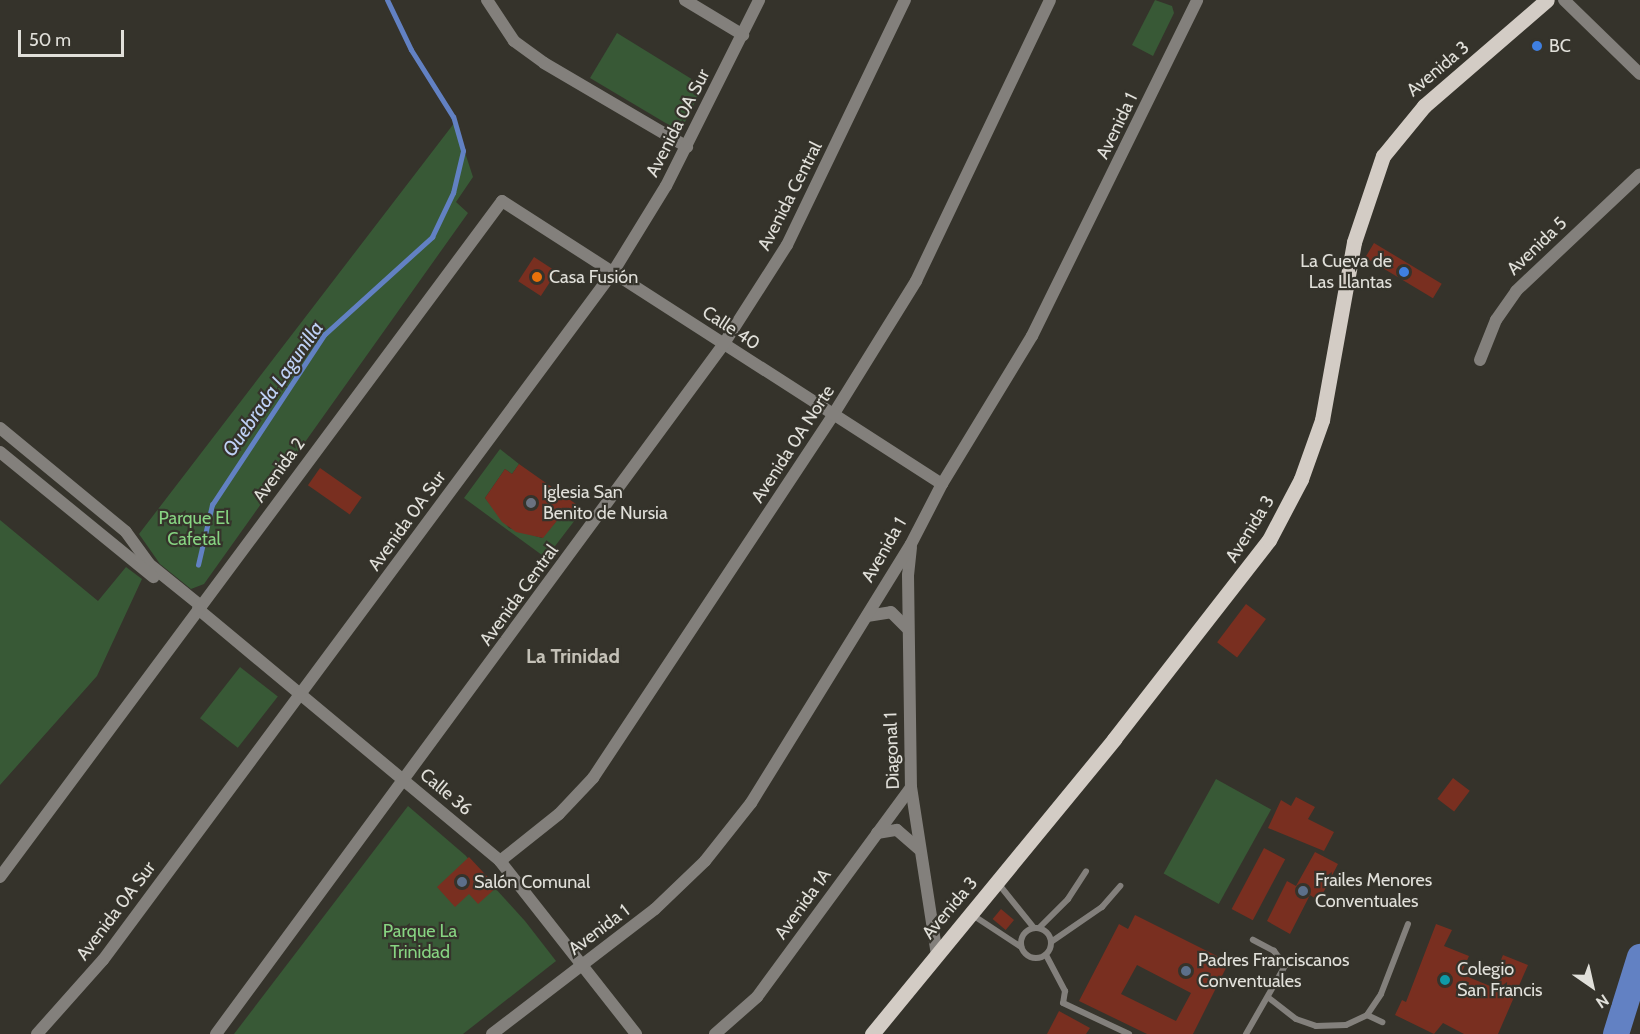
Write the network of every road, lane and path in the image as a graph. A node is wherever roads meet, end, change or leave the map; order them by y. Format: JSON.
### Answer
{"nodes":[{"id":1,"x":487,"y":0,"type":"edge"},
{"id":2,"x":685,"y":0,"type":"edge"},
{"id":3,"x":759,"y":0,"type":"edge"},
{"id":4,"x":905,"y":0,"type":"edge"},
{"id":5,"x":1050,"y":0,"type":"edge"},
{"id":6,"x":1548,"y":0,"type":"edge"},
{"id":7,"x":1564,"y":0,"type":"edge"},
{"id":8,"x":1195,"y":1,"type":"edge"},
{"id":9,"x":742,"y":35,"type":"junction"},
{"id":10,"x":1640,"y":74,"type":"edge"},
{"id":11,"x":687,"y":147,"type":"junction"},
{"id":12,"x":1640,"y":174,"type":"edge"},
{"id":13,"x":502,"y":201,"type":"joint"},
{"id":14,"x":613,"y":272,"type":"junction"},
{"id":15,"x":723,"y":345,"type":"junction"},
{"id":16,"x":1480,"y":360,"type":"dead end"},
{"id":17,"x":833,"y":416,"type":"junction"},
{"id":18,"x":0,"y":428,"type":"edge"},
{"id":19,"x":0,"y":452,"type":"edge"},
{"id":20,"x":942,"y":484,"type":"junction"},
{"id":21,"x":911,"y":544,"type":"junction"},
{"id":22,"x":199,"y":609,"type":"junction"},
{"id":23,"x":867,"y":616,"type":"junction"},
{"id":24,"x":908,"y":630,"type":"junction"},
{"id":25,"x":301,"y":695,"type":"junction"},
{"id":26,"x":404,"y":780,"type":"junction"},
{"id":27,"x":911,"y":786,"type":"junction"},
{"id":28,"x":877,"y":833,"type":"junction"},
{"id":29,"x":919,"y":849,"type":"junction"},
{"id":30,"x":500,"y":861,"type":"junction"},
{"id":31,"x":1086,"y":871,"type":"dead end"},
{"id":32,"x":0,"y":877,"type":"edge"},
{"id":33,"x":997,"y":882,"type":"junction"},
{"id":34,"x":1119,"y":886,"type":"dead end"},
{"id":35,"x":971,"y":914,"type":"junction"},
{"id":36,"x":1408,"y":924,"type":"dead end"},
{"id":37,"x":1036,"y":928,"type":"junction"},
{"id":38,"x":1253,"y":940,"type":"dead end"},
{"id":39,"x":1052,"y":942,"type":"junction"},
{"id":40,"x":1021,"y":947,"type":"junction"},
{"id":41,"x":937,"y":954,"type":"junction"},
{"id":42,"x":1046,"y":955,"type":"junction"},
{"id":43,"x":583,"y":965,"type":"junction"},
{"id":44,"x":1269,"y":998,"type":"junction"},
{"id":45,"x":1367,"y":1015,"type":"junction"},
{"id":46,"x":1382,"y":1022,"type":"dead end"},
{"id":47,"x":37,"y":1034,"type":"edge"},
{"id":48,"x":216,"y":1034,"type":"edge"},
{"id":49,"x":492,"y":1034,"type":"edge"},
{"id":50,"x":636,"y":1034,"type":"edge"},
{"id":51,"x":715,"y":1034,"type":"edge"},
{"id":52,"x":872,"y":1034,"type":"edge"},
{"id":53,"x":1129,"y":1034,"type":"edge"},
{"id":54,"x":1246,"y":1034,"type":"edge"}],
"edges":[{"from":1,"to":11,"type":"street"},
{"from":2,"to":9,"type":"street"},
{"from":3,"to":9,"type":"street","name":"Avenida 0A Sur"},
{"from":4,"to":15,"type":"street","name":"Avenida Central"},
{"from":5,"to":17,"type":"street","name":"Avenida 0A Norte"},
{"from":6,"to":33,"type":"main road","name":"Avenida 3"},
{"from":7,"to":10,"type":"street"},
{"from":8,"to":20,"type":"street","name":"Avenida 1"},
{"from":9,"to":11,"type":"street","name":"Avenida 0A Sur"},
{"from":11,"to":14,"type":"street","name":"Avenida 0A Sur"},
{"from":12,"to":16,"type":"street","name":"Avenida 5"},
{"from":13,"to":14,"type":"street","name":"Calle 40"},
{"from":13,"to":22,"type":"street","name":"Avenida 2"},
{"from":14,"to":15,"type":"street","name":"Calle 40"},
{"from":14,"to":25,"type":"street","name":"Avenida 0A Sur"},
{"from":15,"to":17,"type":"street","name":"Calle 40"},
{"from":15,"to":26,"type":"street","name":"Avenida Central"},
{"from":17,"to":20,"type":"street","name":"Calle 40"},
{"from":17,"to":30,"type":"street","name":"Avenida 0A Norte"},
{"from":18,"to":22,"type":"street"},
{"from":19,"to":22,"type":"street"},
{"from":20,"to":21,"type":"street","name":"Avenida 1"},
{"from":21,"to":23,"type":"street","name":"Avenida 1"},
{"from":21,"to":24,"type":"street","name":"Diagonal 1"},
{"from":22,"to":25,"type":"street","name":"Calle 36"},
{"from":22,"to":32,"type":"street","name":"Avenida 2"},
{"from":23,"to":24,"type":"street"},
{"from":23,"to":43,"type":"street","name":"Avenida 1"},
{"from":24,"to":27,"type":"street","name":"Diagonal 1"},
{"from":25,"to":26,"type":"street","name":"Calle 36"},
{"from":25,"to":47,"type":"street","name":"Avenida 0A Sur"},
{"from":26,"to":30,"type":"street","name":"Calle 36"},
{"from":26,"to":48,"type":"street","name":"Avenida Central"},
{"from":27,"to":28,"type":"street","name":"Avenida 1A"},
{"from":27,"to":29,"type":"street","name":"Diagonal 1"},
{"from":28,"to":29,"type":"street"},
{"from":28,"to":51,"type":"street","name":"Avenida 1A"},
{"from":29,"to":41,"type":"street","name":"Diagonal 1"},
{"from":30,"to":43,"type":"street","name":"Calle 36"},
{"from":31,"to":37,"type":"lane"},
{"from":33,"to":35,"type":"main road","name":"Avenida 3"},
{"from":33,"to":37,"type":"lane"},
{"from":34,"to":39,"type":"lane"},
{"from":35,"to":40,"type":"lane"},
{"from":35,"to":41,"type":"main road","name":"Avenida 3"},
{"from":36,"to":45,"type":"lane"},
{"from":37,"to":39,"type":"lane"},
{"from":37,"to":40,"type":"lane"},
{"from":38,"to":44,"type":"lane"},
{"from":39,"to":42,"type":"lane"},
{"from":40,"to":42,"type":"lane"},
{"from":41,"to":52,"type":"main road","name":"Avenida 3"},
{"from":42,"to":53,"type":"lane"},
{"from":43,"to":49,"type":"street","name":"Avenida 1"},
{"from":43,"to":50,"type":"street","name":"Calle 36"},
{"from":44,"to":45,"type":"lane"},
{"from":44,"to":54,"type":"lane"},
{"from":45,"to":46,"type":"lane"}]}
